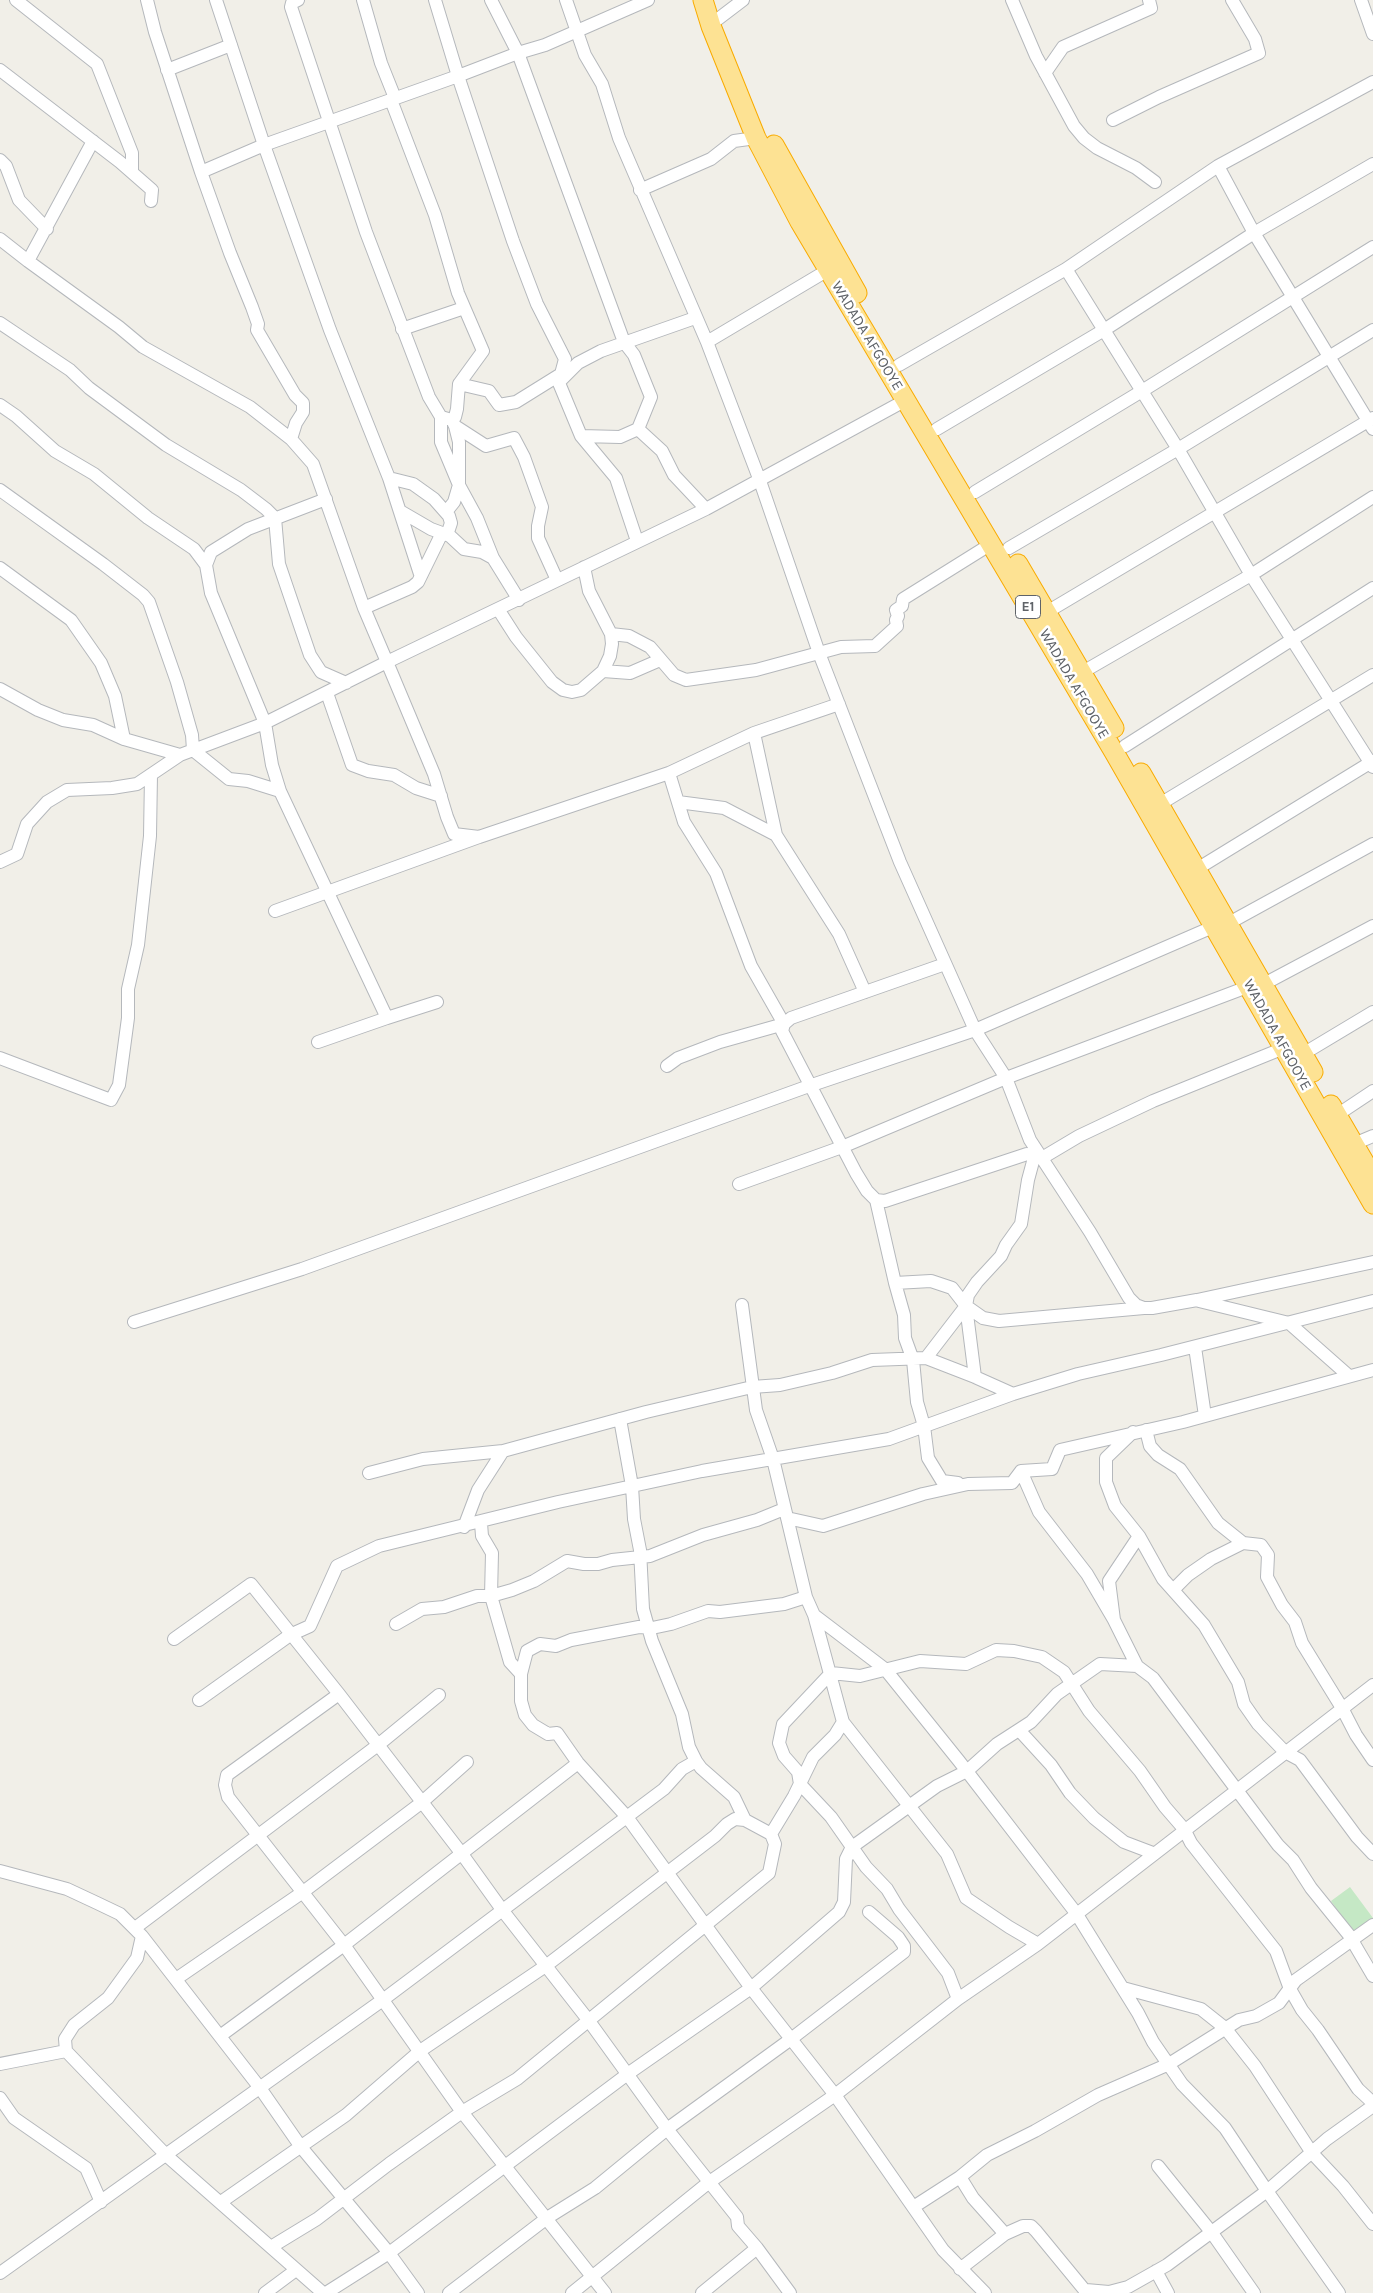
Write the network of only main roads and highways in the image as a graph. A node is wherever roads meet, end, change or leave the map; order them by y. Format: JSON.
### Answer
{"nodes":[{"id":1,"x":703,"y":0,"type":"edge"},
{"id":2,"x":713,"y":0,"type":"edge"},
{"id":3,"x":1000,"y":546,"type":"junction"},
{"id":4,"x":1222,"y":924,"type":"junction"},
{"id":5,"x":1257,"y":985,"type":"junction"},
{"id":6,"x":1373,"y":1178,"type":"edge"},
{"id":7,"x":1373,"y":1204,"type":"edge"}],
"edges":[{"from":1,"to":3,"type":"highway","name":"WADADA AFGOOYE","number":"E1"},
{"from":2,"to":3,"type":"highway","name":"WADADA AFGOOYE","number":"E1"},
{"from":3,"to":4,"type":"highway","name":"WADADA AFGOOYE","number":"E1"},
{"from":3,"to":4,"type":"highway","name":"WADADA AFGOOYE","number":"E1"},
{"from":4,"to":5,"type":"highway","name":"WADADA AFGOOYE","number":"E1"},
{"from":5,"to":6,"type":"highway","name":"WADADA AFGOOYE","number":"E1"},
{"from":5,"to":7,"type":"highway","name":"WADADA AFGOOYE","number":"E1"}]}
